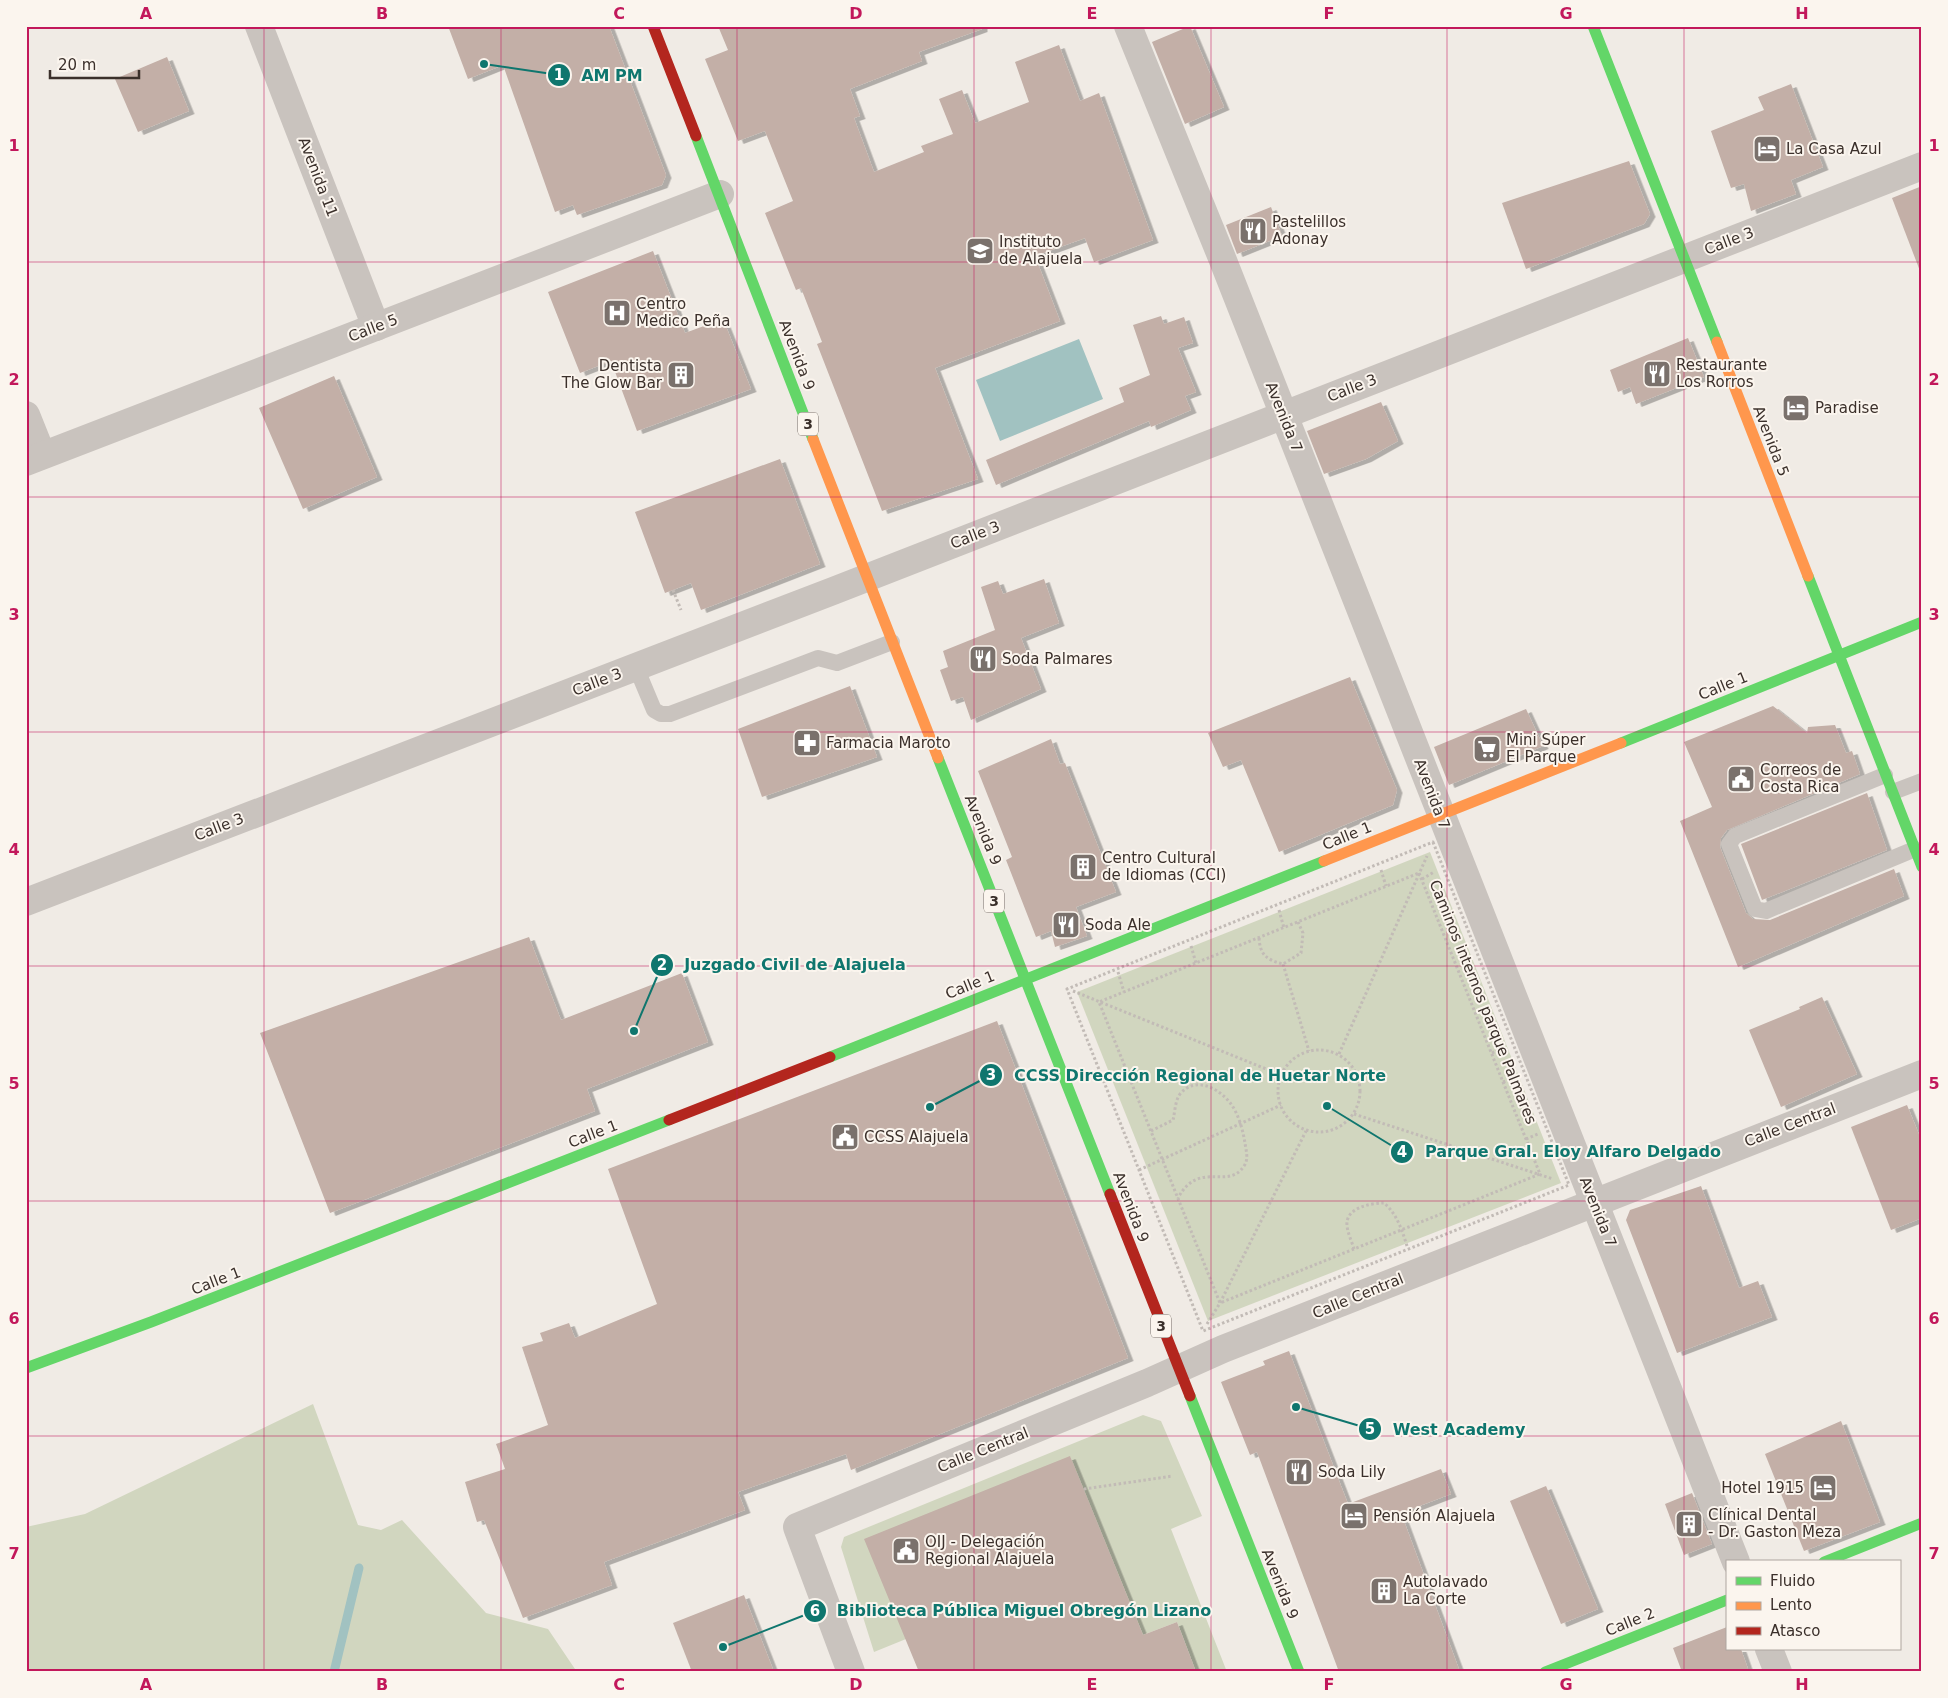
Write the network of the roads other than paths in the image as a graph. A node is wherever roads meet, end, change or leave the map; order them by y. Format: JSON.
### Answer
{"nodes":[{"id":1,"x":260,"y":26,"type":"edge"},
{"id":2,"x":654,"y":26,"type":"edge"},
{"id":3,"x":1592,"y":26,"type":"edge"},
{"id":4,"x":1136,"y":29,"type":"edge"},
{"id":5,"x":1922,"y":166,"type":"edge"},
{"id":6,"x":720,"y":194,"type":"junction"},
{"id":7,"x":1684,"y":259,"type":"junction"},
{"id":8,"x":376,"y":327,"type":"junction"},
{"id":9,"x":26,"y":415,"type":"edge"},
{"id":10,"x":1284,"y":415,"type":"junction"},
{"id":11,"x":34,"y":459,"type":"edge"},
{"id":12,"x":867,"y":577,"type":"junction"},
{"id":13,"x":1922,"y":622,"type":"edge"},
{"id":14,"x":892,"y":642,"type":"junction"},
{"id":15,"x":1838,"y":656,"type":"junction"},
{"id":16,"x":636,"y":667,"type":"junction"},
{"id":17,"x":1885,"y":775,"type":"junction"},
{"id":18,"x":1922,"y":781,"type":"edge"},
{"id":19,"x":1893,"y":792,"type":"junction"},
{"id":20,"x":1440,"y":816,"type":"junction"},
{"id":21,"x":1915,"y":849,"type":"junction"},
{"id":22,"x":1922,"y":866,"type":"edge"},
{"id":23,"x":26,"y":902,"type":"edge"},
{"id":24,"x":1026,"y":979,"type":"junction"},
{"id":25,"x":1922,"y":1074,"type":"edge"},
{"id":26,"x":1594,"y":1202,"type":"junction"},
{"id":27,"x":26,"y":1368,"type":"edge"},
{"id":28,"x":1179,"y":1370,"type":"junction"},
{"id":29,"x":1922,"y":1523,"type":"edge"},
{"id":30,"x":1735,"y":1560,"type":"edge"},
{"id":31,"x":1829,"y":1560,"type":"edge"},
{"id":32,"x":1726,"y":1600,"type":"edge"},
{"id":33,"x":1769,"y":1650,"type":"edge"},
{"id":34,"x":851,"y":1672,"type":"edge"},
{"id":35,"x":1299,"y":1672,"type":"edge"},
{"id":36,"x":1545,"y":1672,"type":"edge"},
{"id":37,"x":1778,"y":1672,"type":"edge"}],
"edges":[{"from":1,"to":8,"type":"street","name":"Avenida 11"},
{"from":2,"to":6,"type":"street","name":"Avenida 9","number":"3"},
{"from":3,"to":7,"type":"street","name":"Avenida 5"},
{"from":4,"to":10,"type":"street","name":"Avenida 7"},
{"from":5,"to":7,"type":"street","name":"Calle 3"},
{"from":6,"to":8,"type":"street","name":"Calle 5"},
{"from":6,"to":12,"type":"street","name":"Avenida 9","number":"3"},
{"from":7,"to":10,"type":"street","name":"Calle 3"},
{"from":7,"to":15,"type":"street","name":"Avenida 5"},
{"from":8,"to":11,"type":"street","name":"Calle 5"},
{"from":9,"to":11,"type":"street"},
{"from":10,"to":12,"type":"street","name":"Calle 3"},
{"from":10,"to":20,"type":"street","name":"Avenida 7"},
{"from":12,"to":14,"type":"street","name":"Avenida 9","number":"3"},
{"from":12,"to":16,"type":"street","name":"Calle 3"},
{"from":13,"to":15,"type":"street","name":"Calle 1"},
{"from":14,"to":16,"type":"lane"},
{"from":14,"to":24,"type":"street","name":"Avenida 9","number":"3"},
{"from":15,"to":17,"type":"street","name":"Avenida 5"},
{"from":15,"to":20,"type":"street","name":"Calle 1"},
{"from":16,"to":23,"type":"street","name":"Calle 3"},
{"from":17,"to":19,"type":"street","name":"Avenida 5"},
{"from":17,"to":21,"type":"lane"},
{"from":18,"to":19,"type":"lane"},
{"from":19,"to":21,"type":"street","name":"Avenida 5"},
{"from":20,"to":24,"type":"street","name":"Calle 1"},
{"from":20,"to":26,"type":"street","name":"Avenida 7"},
{"from":21,"to":22,"type":"street","name":"Avenida 5"},
{"from":24,"to":27,"type":"street","name":"Calle 1"},
{"from":24,"to":28,"type":"street","name":"Avenida 9","number":"3"},
{"from":25,"to":26,"type":"street","name":"Calle Central"},
{"from":26,"to":28,"type":"street","name":"Calle Central"},
{"from":26,"to":30,"type":"street","name":"Avenida 7"},
{"from":28,"to":34,"type":"street","name":"Calle Central"},
{"from":28,"to":35,"type":"street","name":"Avenida 9","number":"3"},
{"from":29,"to":31,"type":"street"},
{"from":32,"to":36,"type":"street","name":"Calle 2"},
{"from":33,"to":37,"type":"street"}]}
